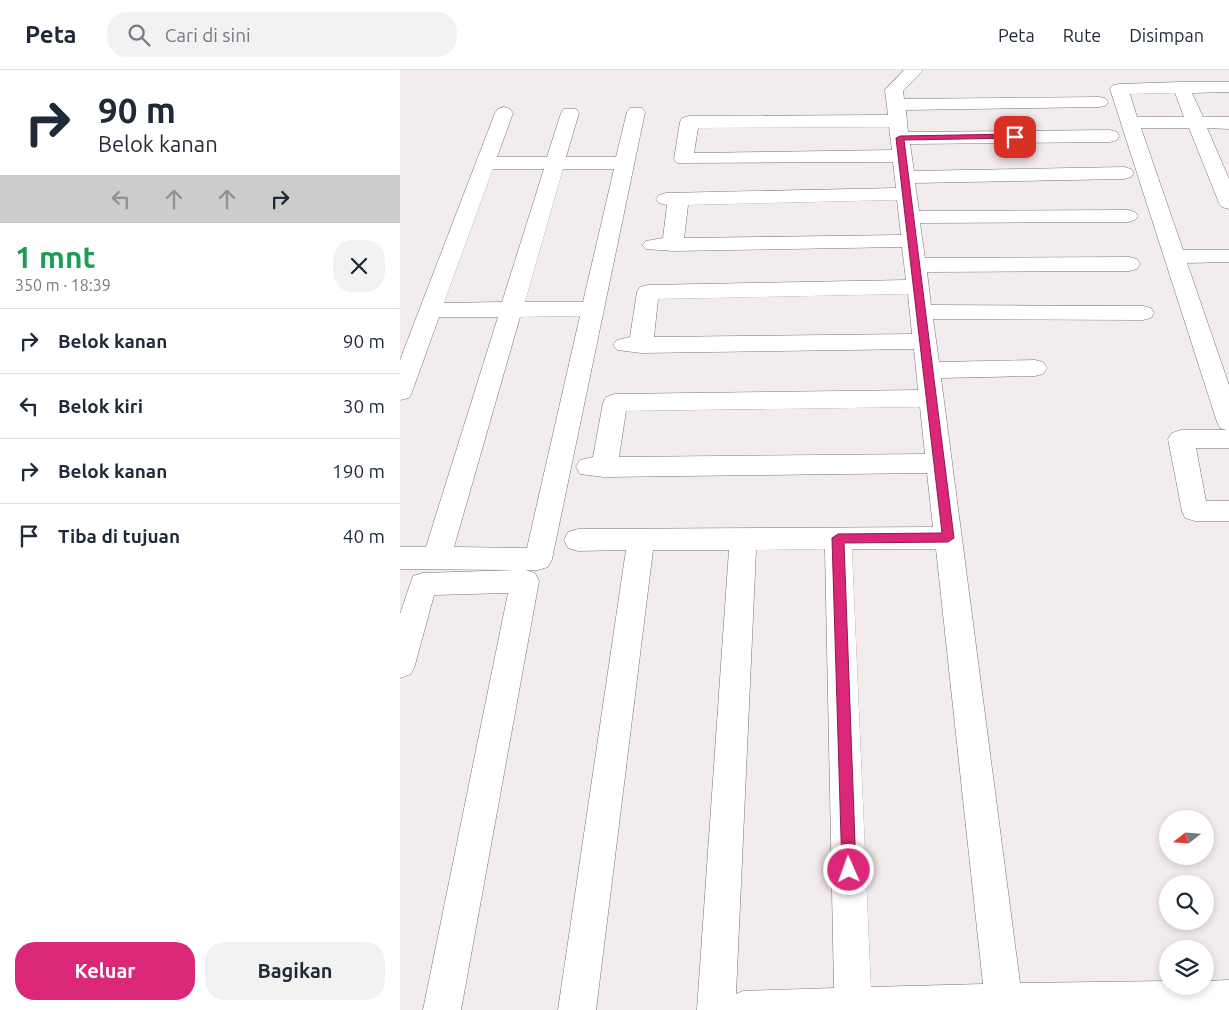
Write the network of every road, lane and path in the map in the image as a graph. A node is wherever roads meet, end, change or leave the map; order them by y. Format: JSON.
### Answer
{"nodes":[{"id":1,"x":914,"y":70,"type":"edge"},
{"id":2,"x":1181,"y":87,"type":"junction"},
{"id":3,"x":1229,"y":87,"type":"edge"},
{"id":4,"x":1099,"y":102,"type":"dead end"},
{"id":5,"x":570,"y":112,"type":"dead end"},
{"id":6,"x":636,"y":112,"type":"dead end"},
{"id":7,"x":504,"y":113,"type":"dead end"},
{"id":8,"x":1130,"y":122,"type":"junction"},
{"id":9,"x":1195,"y":122,"type":"junction"},
{"id":10,"x":1229,"y":122,"type":"edge"},
{"id":11,"x":1110,"y":136,"type":"dead end"},
{"id":12,"x":485,"y":163,"type":"junction"},
{"id":13,"x":555,"y":163,"type":"junction"},
{"id":14,"x":625,"y":163,"type":"junction"},
{"id":15,"x":1124,"y":173,"type":"dead end"},
{"id":16,"x":908,"y":201,"type":"junction"},
{"id":17,"x":1229,"y":203,"type":"edge"},
{"id":18,"x":1128,"y":216,"type":"dead end"},
{"id":19,"x":1229,"y":256,"type":"edge"},
{"id":20,"x":1175,"y":257,"type":"junction"},
{"id":21,"x":1129,"y":264,"type":"dead end"},
{"id":22,"x":511,"y":309,"type":"junction"},
{"id":23,"x":593,"y":309,"type":"junction"},
{"id":24,"x":431,"y":310,"type":"junction"},
{"id":25,"x":1143,"y":313,"type":"dead end"},
{"id":26,"x":925,"y":341,"type":"junction"},
{"id":27,"x":1035,"y":368,"type":"dead end"},
{"id":28,"x":928,"y":370,"type":"junction"},
{"id":29,"x":400,"y":392,"type":"edge"},
{"id":30,"x":931,"y":398,"type":"junction"},
{"id":31,"x":1229,"y":422,"type":"edge"},
{"id":32,"x":1229,"y":439,"type":"edge"},
{"id":33,"x":939,"y":463,"type":"junction"},
{"id":34,"x":1229,"y":511,"type":"edge"},
{"id":35,"x":838,"y":538,"type":"junction"},
{"id":36,"x":948,"y":538,"type":"junction"},
{"id":37,"x":743,"y":539,"type":"junction"},
{"id":38,"x":578,"y":540,"type":"dead end"},
{"id":39,"x":641,"y":540,"type":"junction"},
{"id":40,"x":400,"y":558,"type":"edge"},
{"id":41,"x":437,"y":558,"type":"junction"},
{"id":42,"x":400,"y":665,"type":"edge"},
{"id":43,"x":1229,"y":999,"type":"edge"},
{"id":44,"x":853,"y":1006,"type":"junction"},
{"id":45,"x":1005,"y":1006,"type":"edge"},
{"id":46,"x":442,"y":1010,"type":"edge"},
{"id":47,"x":577,"y":1010,"type":"edge"},
{"id":48,"x":716,"y":1010,"type":"edge"},
{"id":49,"x":742,"y":1010,"type":"edge"}],
"edges":[{"from":1,"to":16,"type":"street"},
{"from":2,"to":3,"type":"street"},
{"from":2,"to":8,"type":"street"},
{"from":2,"to":9,"type":"street"},
{"from":4,"to":16,"type":"street"},
{"from":5,"to":13,"type":"street"},
{"from":6,"to":14,"type":"street"},
{"from":7,"to":12,"type":"street"},
{"from":8,"to":9,"type":"street"},
{"from":8,"to":20,"type":"street"},
{"from":9,"to":10,"type":"street"},
{"from":9,"to":17,"type":"street"},
{"from":11,"to":16,"type":"street"},
{"from":12,"to":13,"type":"street"},
{"from":12,"to":24,"type":"street"},
{"from":13,"to":14,"type":"street"},
{"from":13,"to":22,"type":"street"},
{"from":14,"to":23,"type":"street"},
{"from":15,"to":16,"type":"street"},
{"from":16,"to":16,"type":"street"},
{"from":16,"to":16,"type":"street"},
{"from":16,"to":18,"type":"street"},
{"from":16,"to":21,"type":"street"},
{"from":16,"to":25,"type":"street"},
{"from":16,"to":26,"type":"street"},
{"from":16,"to":26,"type":"street"},
{"from":19,"to":20,"type":"street"},
{"from":20,"to":31,"type":"street"},
{"from":22,"to":23,"type":"street"},
{"from":22,"to":24,"type":"street"},
{"from":22,"to":41,"type":"street"},
{"from":23,"to":41,"type":"street"},
{"from":24,"to":29,"type":"street"},
{"from":26,"to":28,"type":"street"},
{"from":27,"to":28,"type":"street"},
{"from":28,"to":30,"type":"street"},
{"from":30,"to":33,"type":"street"},
{"from":30,"to":33,"type":"street"},
{"from":32,"to":34,"type":"street"},
{"from":33,"to":36,"type":"street"},
{"from":35,"to":36,"type":"street"},
{"from":35,"to":37,"type":"street"},
{"from":35,"to":44,"type":"street"},
{"from":36,"to":45,"type":"street"},
{"from":37,"to":39,"type":"street"},
{"from":37,"to":48,"type":"street"},
{"from":38,"to":39,"type":"street"},
{"from":39,"to":47,"type":"street"},
{"from":40,"to":41,"type":"street"},
{"from":42,"to":46,"type":"street"},
{"from":43,"to":45,"type":"street"},
{"from":44,"to":45,"type":"street"},
{"from":44,"to":49,"type":"street"}]}
